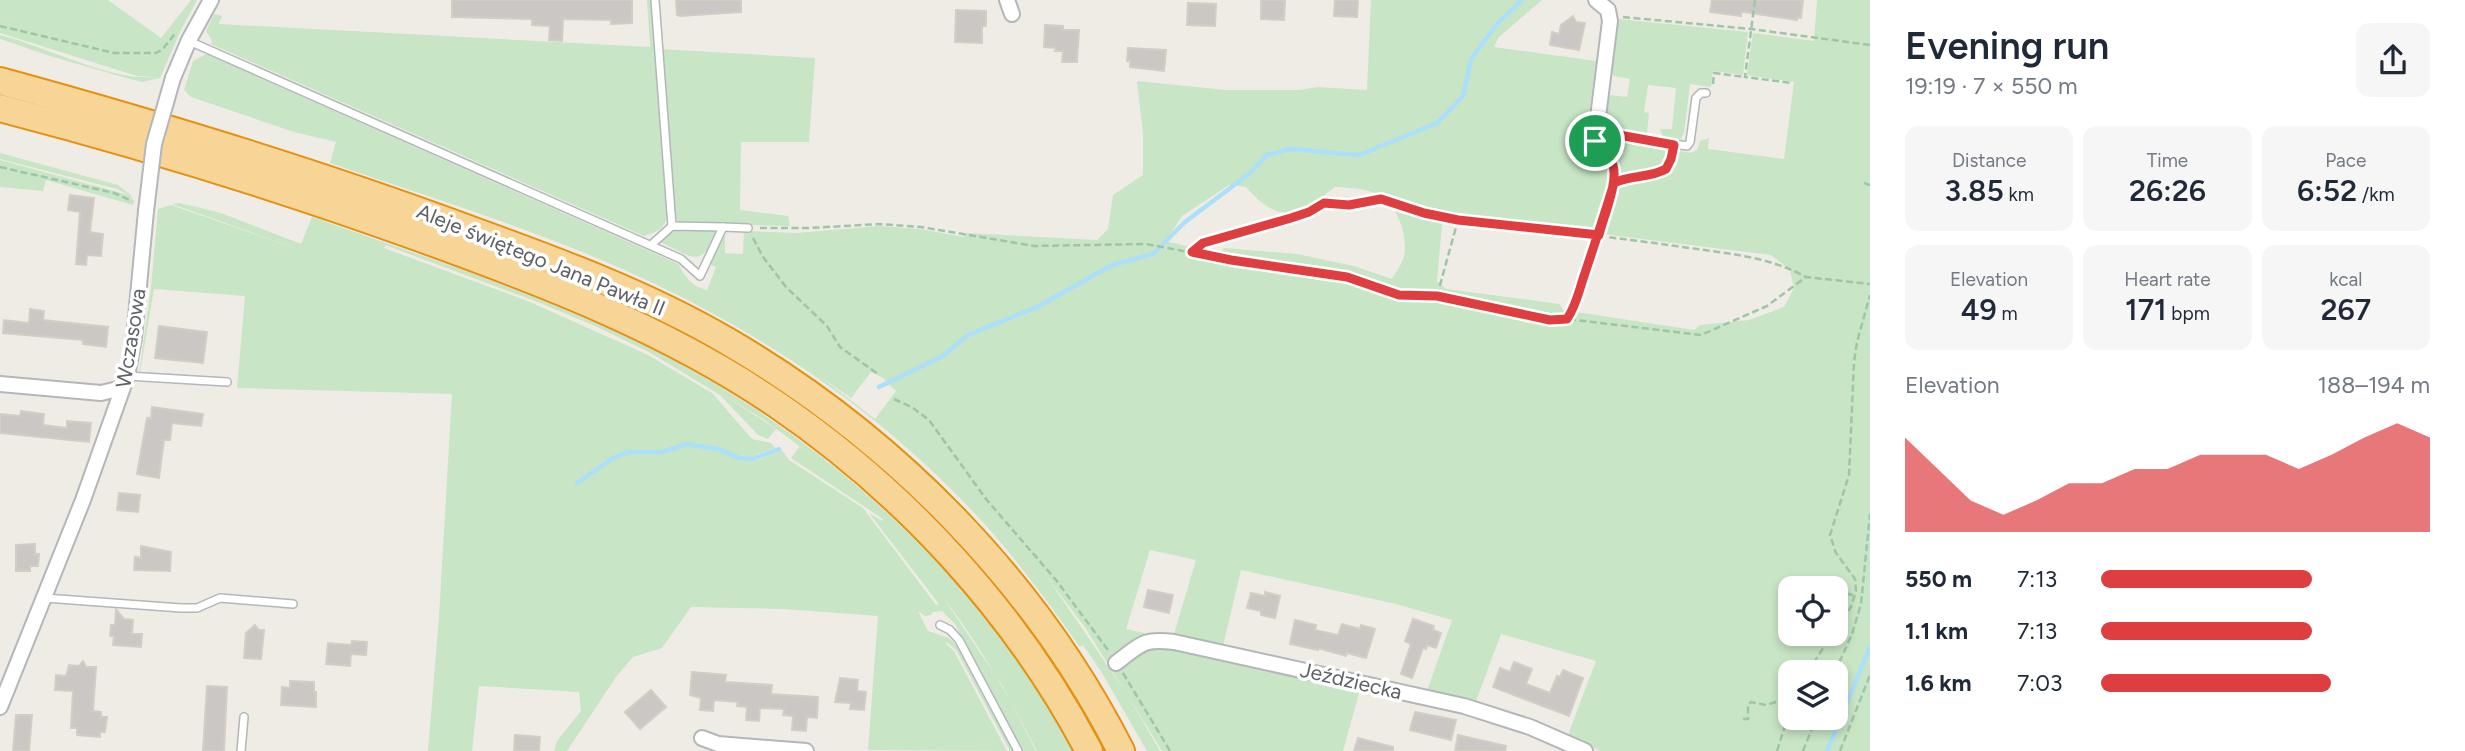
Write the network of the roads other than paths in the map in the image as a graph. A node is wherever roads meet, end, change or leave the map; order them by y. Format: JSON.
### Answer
{"nodes":[{"id":1,"x":211,"y":0,"type":"edge"},
{"id":2,"x":655,"y":0,"type":"edge"},
{"id":3,"x":1599,"y":1,"type":"edge"},
{"id":4,"x":185,"y":38,"type":"junction"},
{"id":5,"x":0,"y":81,"type":"edge"},
{"id":6,"x":1709,"y":94,"type":"road end"},
{"id":7,"x":0,"y":108,"type":"edge"},
{"id":8,"x":1596,"y":136,"type":"joint"},
{"id":9,"x":672,"y":226,"type":"junction"},
{"id":10,"x":723,"y":227,"type":"junction"},
{"id":11,"x":748,"y":228,"type":"road end"},
{"id":12,"x":651,"y":245,"type":"junction"},
{"id":13,"x":125,"y":382,"type":"junction"},
{"id":14,"x":228,"y":382,"type":"dead end"},
{"id":15,"x":0,"y":384,"type":"edge"},
{"id":16,"x":45,"y":598,"type":"junction"},
{"id":17,"x":293,"y":604,"type":"dead end"},
{"id":18,"x":940,"y":625,"type":"dead end"},
{"id":19,"x":1116,"y":663,"type":"road end"},
{"id":20,"x":0,"y":707,"type":"edge"},
{"id":21,"x":244,"y":717,"type":"dead end"},
{"id":22,"x":702,"y":738,"type":"dead end"},
{"id":23,"x":242,"y":751,"type":"edge"},
{"id":24,"x":806,"y":751,"type":"edge"},
{"id":25,"x":1018,"y":751,"type":"edge"},
{"id":26,"x":1089,"y":751,"type":"edge"},
{"id":27,"x":1121,"y":751,"type":"edge"},
{"id":28,"x":1585,"y":751,"type":"edge"}],
"edges":[{"from":1,"to":4,"type":"street","name":"Wczasowa"},
{"from":2,"to":9,"type":"lane"},
{"from":3,"to":8,"type":"street"},
{"from":4,"to":12,"type":"lane"},
{"from":4,"to":13,"type":"street","name":"Wczasowa","bridge":true},
{"from":5,"to":27,"type":"highway","name":"Aleje świętego Jana Pawła II"},
{"from":6,"to":8,"type":"lane"},
{"from":7,"to":26,"type":"highway","name":"Aleje świętego Jana Pawła II"},
{"from":9,"to":10,"type":"lane"},
{"from":9,"to":12,"type":"lane"},
{"from":10,"to":11,"type":"lane"},
{"from":10,"to":12,"type":"lane"},
{"from":13,"to":14,"type":"lane"},
{"from":13,"to":15,"type":"street"},
{"from":13,"to":16,"type":"street","name":"Wczasowa"},
{"from":16,"to":17,"type":"lane"},
{"from":16,"to":20,"type":"street","name":"Wczasowa"},
{"from":18,"to":25,"type":"lane"},
{"from":19,"to":28,"type":"street","name":"Jeździecka"},
{"from":21,"to":23,"type":"lane"},
{"from":22,"to":24,"type":"street"}]}
